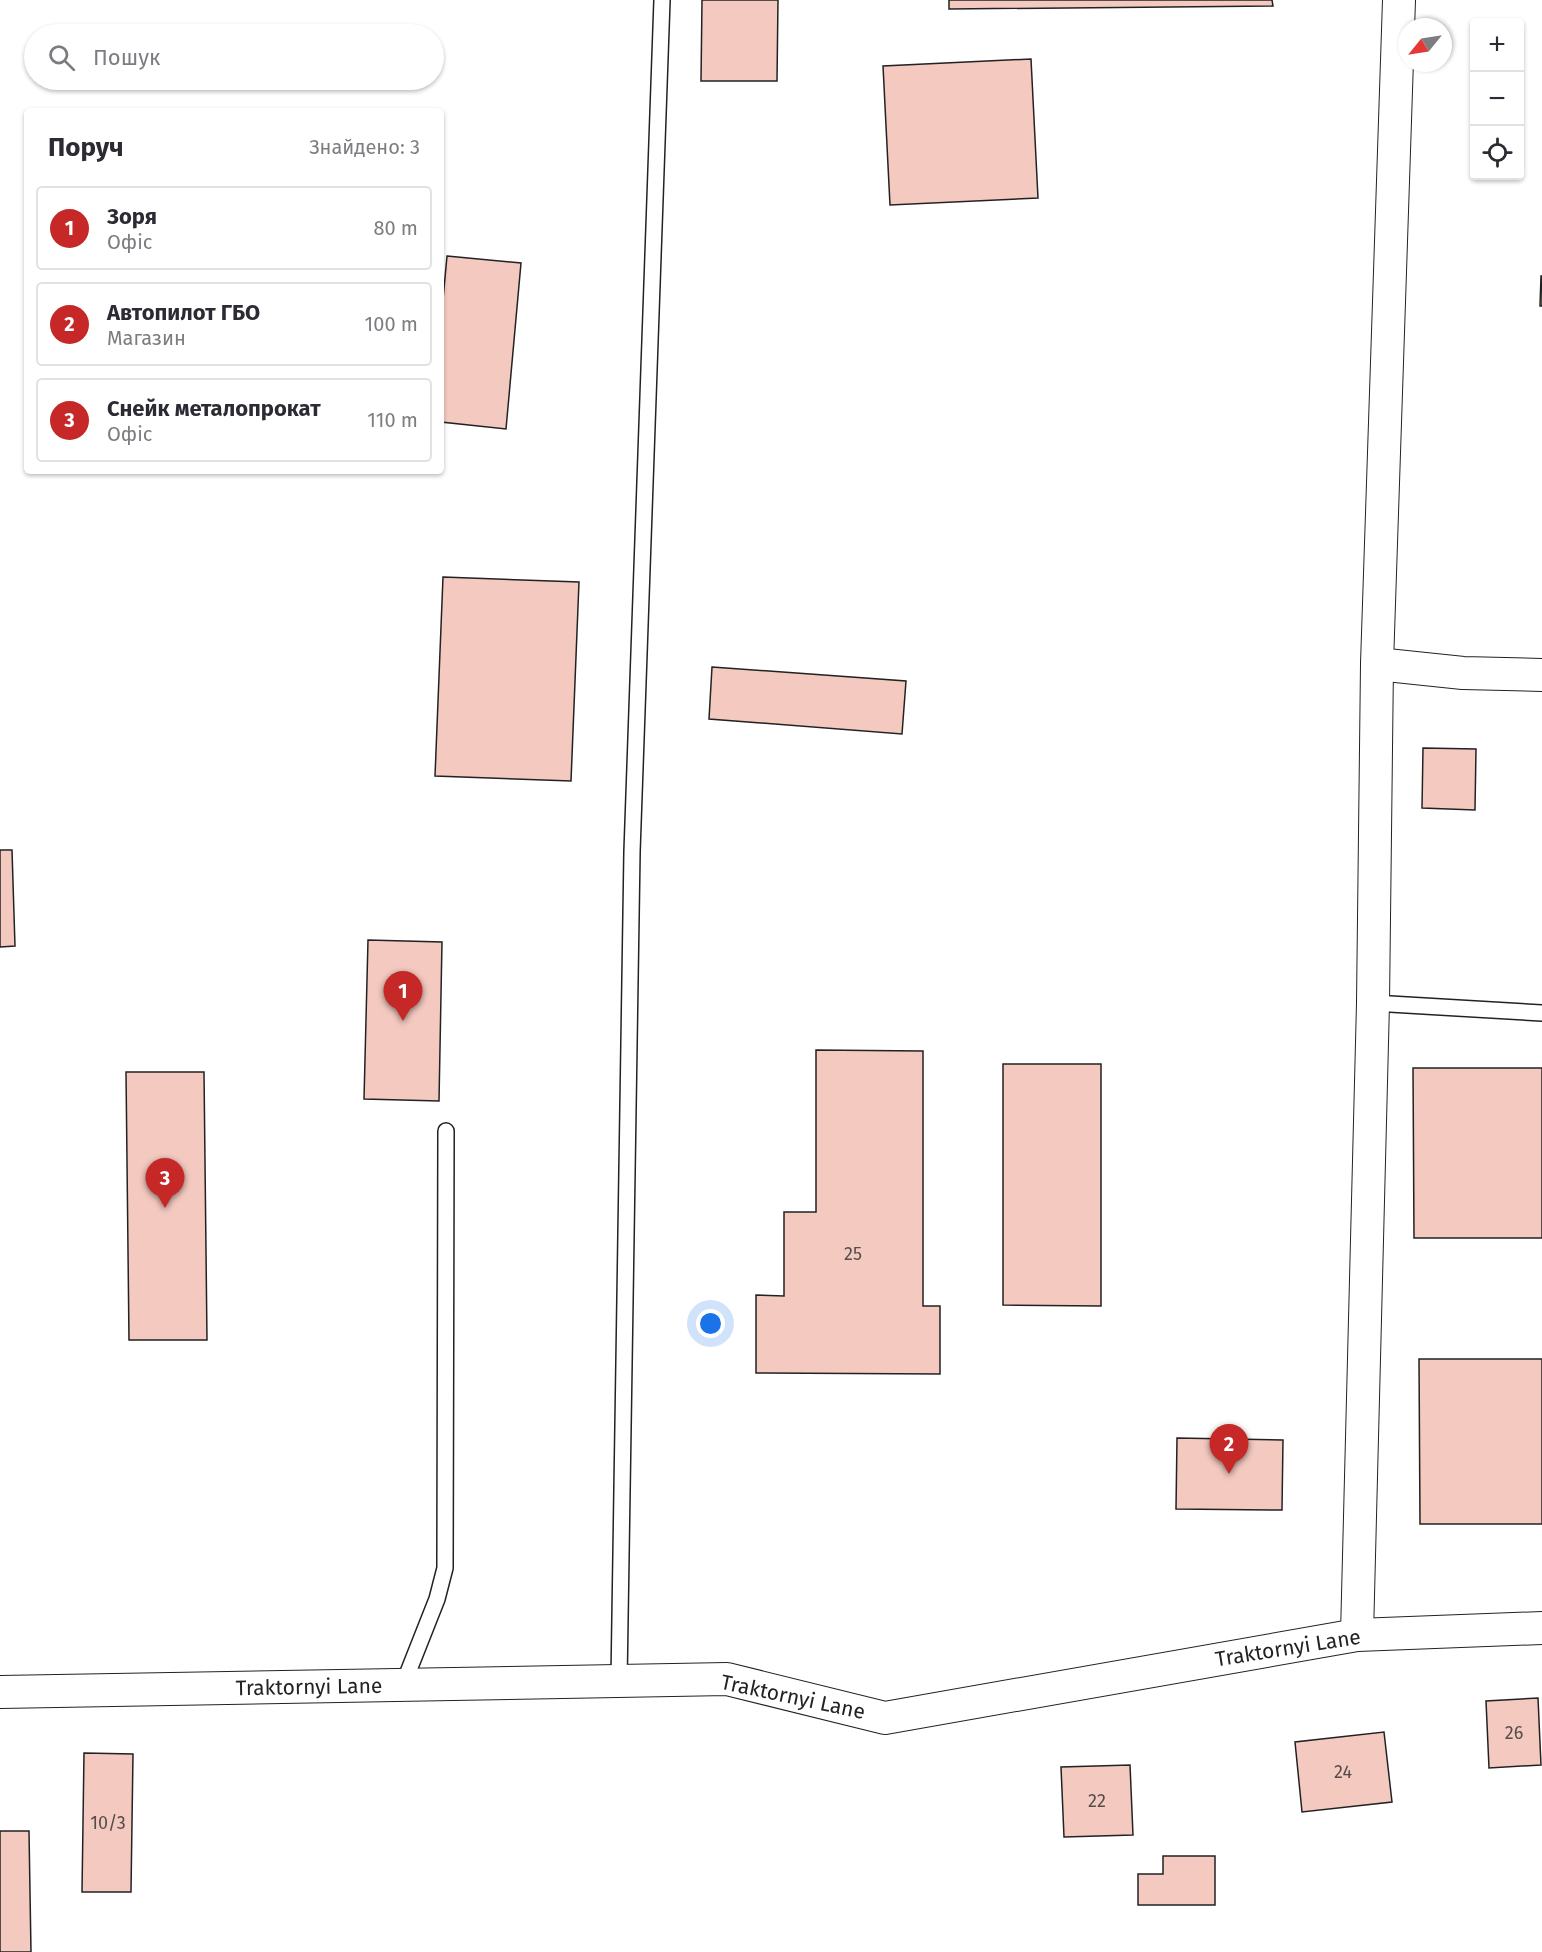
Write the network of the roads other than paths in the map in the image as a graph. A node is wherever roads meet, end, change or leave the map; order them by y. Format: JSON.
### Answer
{"nodes":[{"id":1,"x":662,"y":0,"type":"edge"},
{"id":2,"x":1398,"y":0,"type":"edge"},
{"id":3,"x":1377,"y":664,"type":"junction"},
{"id":4,"x":1542,"y":675,"type":"edge"},
{"id":5,"x":1373,"y":1003,"type":"junction"},
{"id":6,"x":1542,"y":1013,"type":"edge"},
{"id":7,"x":446,"y":1131,"type":"dead end"},
{"id":8,"x":1542,"y":1628,"type":"edge"},
{"id":9,"x":1357,"y":1635,"type":"junction"},
{"id":10,"x":619,"y":1682,"type":"junction"},
{"id":11,"x":403,"y":1686,"type":"junction"},
{"id":12,"x":0,"y":1692,"type":"edge"}],
"edges":[{"from":1,"to":10,"type":"lane"},
{"from":2,"to":3,"type":"street"},
{"from":3,"to":4,"type":"street"},
{"from":3,"to":5,"type":"street"},
{"from":5,"to":6,"type":"lane"},
{"from":5,"to":9,"type":"street"},
{"from":7,"to":11,"type":"lane"},
{"from":8,"to":9,"type":"street","name":"Traktornyi Lane"},
{"from":9,"to":10,"type":"street","name":"Traktornyi Lane"},
{"from":10,"to":11,"type":"street","name":"Traktornyi Lane"},
{"from":11,"to":12,"type":"street","name":"Traktornyi Lane"}]}
